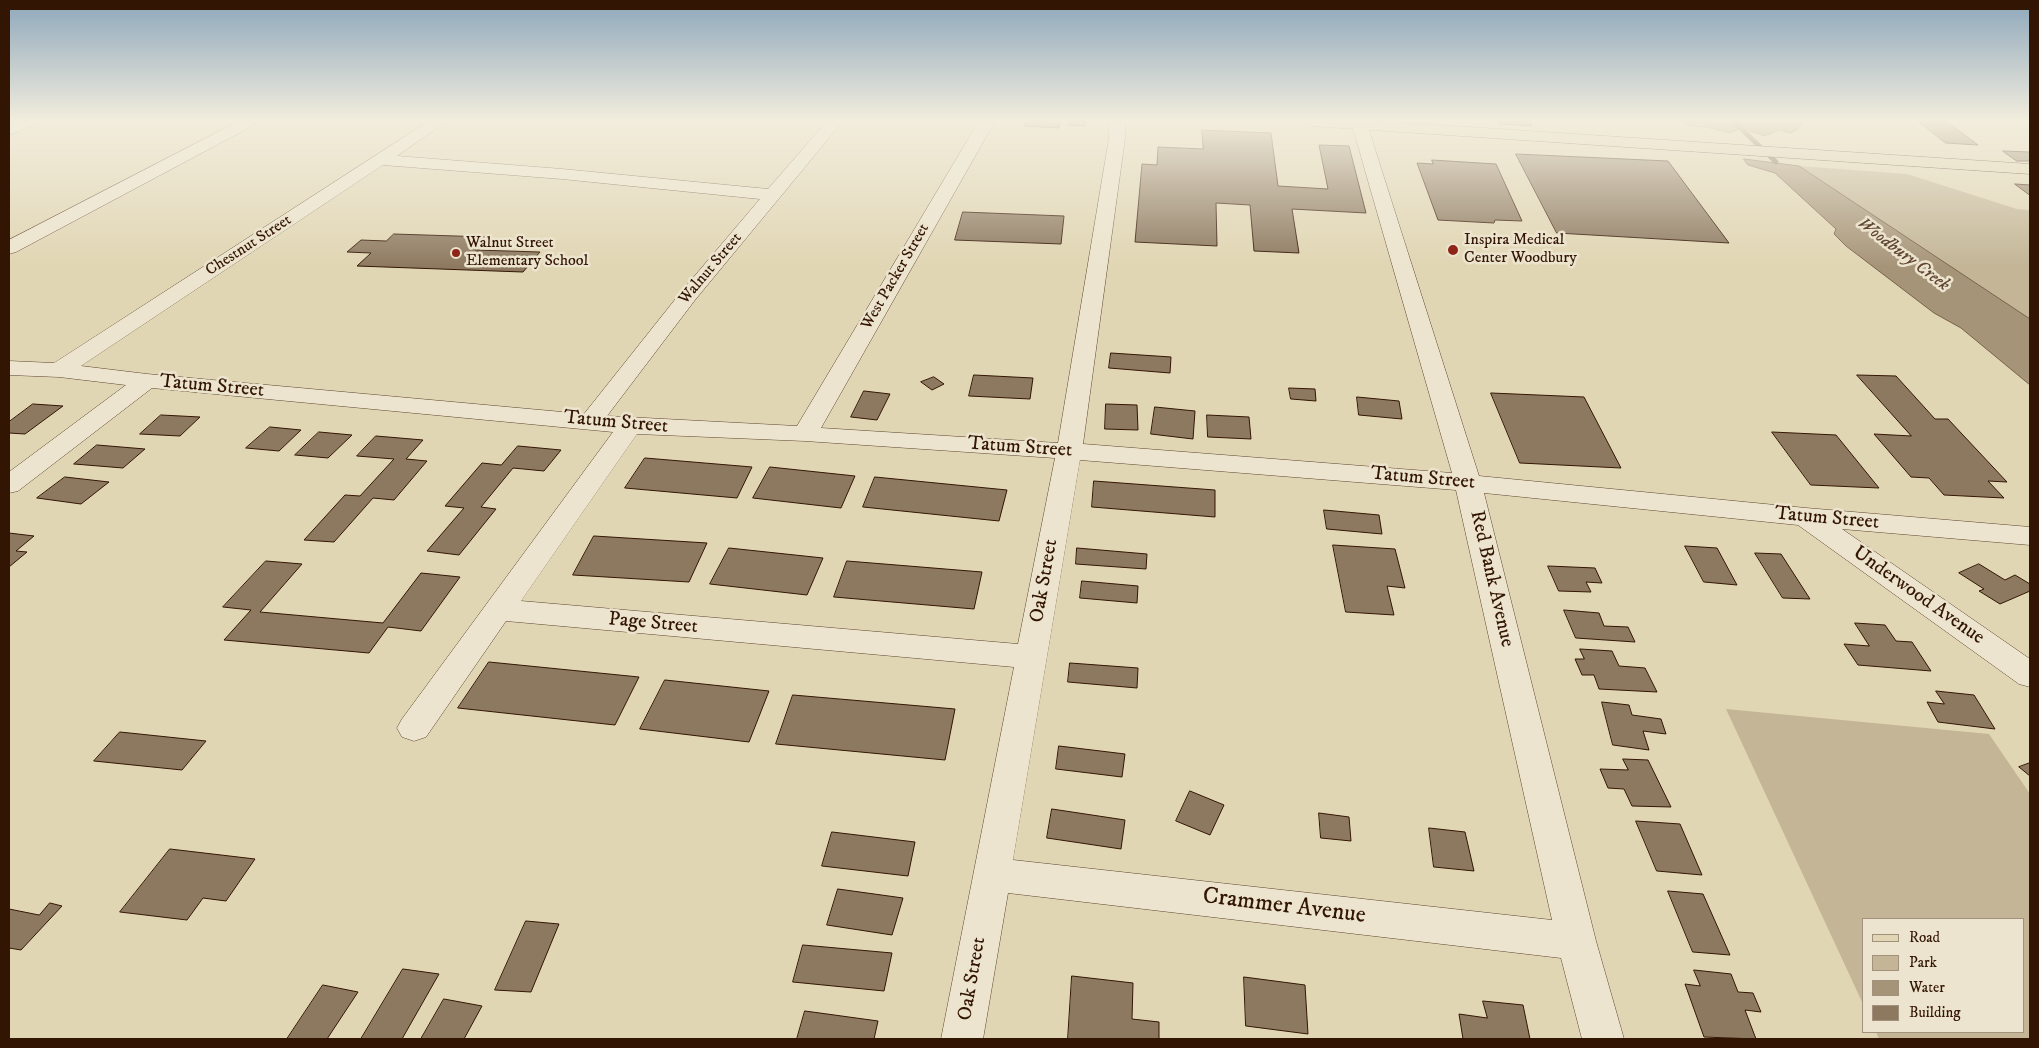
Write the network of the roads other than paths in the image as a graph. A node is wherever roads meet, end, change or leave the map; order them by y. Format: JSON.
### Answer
{"nodes":[{"id":1,"x":156,"y":170,"type":"edge"},
{"id":2,"x":365,"y":170,"type":"edge"},
{"id":3,"x":509,"y":170,"type":"edge"},
{"id":4,"x":794,"y":170,"type":"edge"},
{"id":5,"x":958,"y":170,"type":"edge"},
{"id":6,"x":1112,"y":170,"type":"edge"},
{"id":7,"x":1373,"y":170,"type":"edge"},
{"id":8,"x":774,"y":195,"type":"junction"},
{"id":9,"x":9,"y":248,"type":"edge"},
{"id":10,"x":9,"y":368,"type":"edge"},
{"id":11,"x":59,"y":370,"type":"junction"},
{"id":12,"x":147,"y":381,"type":"junction"},
{"id":13,"x":592,"y":421,"type":"junction"},
{"id":14,"x":630,"y":426,"type":"junction"},
{"id":15,"x":805,"y":434,"type":"junction"},
{"id":16,"x":1069,"y":451,"type":"junction"},
{"id":17,"x":1468,"y":483,"type":"junction"},
{"id":18,"x":9,"y":486,"type":"edge"},
{"id":19,"x":1806,"y":517,"type":"junction"},
{"id":20,"x":2030,"y":536,"type":"edge"},
{"id":21,"x":499,"y":610,"type":"junction"},
{"id":22,"x":1031,"y":657,"type":"junction"},
{"id":23,"x":2030,"y":675,"type":"edge"},
{"id":24,"x":414,"y":728,"type":"dead end"},
{"id":25,"x":992,"y":874,"type":"junction"},
{"id":26,"x":1576,"y":941,"type":"junction"},
{"id":27,"x":962,"y":1039,"type":"edge"},
{"id":28,"x":1603,"y":1039,"type":"edge"}],
"edges":[{"from":1,"to":9,"type":"street"},
{"from":2,"to":11,"type":"street","name":"Chestnut Street"},
{"from":3,"to":8,"type":"street"},
{"from":4,"to":8,"type":"street","name":"Walnut Street"},
{"from":5,"to":15,"type":"street","name":"West Packer Street"},
{"from":6,"to":16,"type":"street","name":"Oak Street"},
{"from":7,"to":17,"type":"street","name":"Red Bank Avenue"},
{"from":8,"to":13,"type":"street","name":"Walnut Street"},
{"from":10,"to":11,"type":"street","name":"Tatum Street"},
{"from":11,"to":12,"type":"street","name":"Tatum Street"},
{"from":12,"to":13,"type":"street","name":"Tatum Street"},
{"from":12,"to":18,"type":"street"},
{"from":13,"to":14,"type":"street","name":"Tatum Street"},
{"from":14,"to":15,"type":"street","name":"Tatum Street"},
{"from":14,"to":21,"type":"street"},
{"from":15,"to":16,"type":"street","name":"Tatum Street"},
{"from":16,"to":17,"type":"street","name":"Tatum Street"},
{"from":16,"to":22,"type":"street","name":"Oak Street"},
{"from":17,"to":19,"type":"street","name":"Tatum Street"},
{"from":17,"to":26,"type":"street","name":"Red Bank Avenue"},
{"from":19,"to":20,"type":"street","name":"Tatum Street"},
{"from":19,"to":23,"type":"street","name":"Underwood Avenue"},
{"from":21,"to":22,"type":"street","name":"Page Street"},
{"from":21,"to":24,"type":"street"},
{"from":22,"to":25,"type":"street","name":"Oak Street"},
{"from":25,"to":26,"type":"street","name":"Crammer Avenue"},
{"from":25,"to":27,"type":"street","name":"Oak Street"},
{"from":26,"to":28,"type":"street","name":"Red Bank Avenue"}]}
